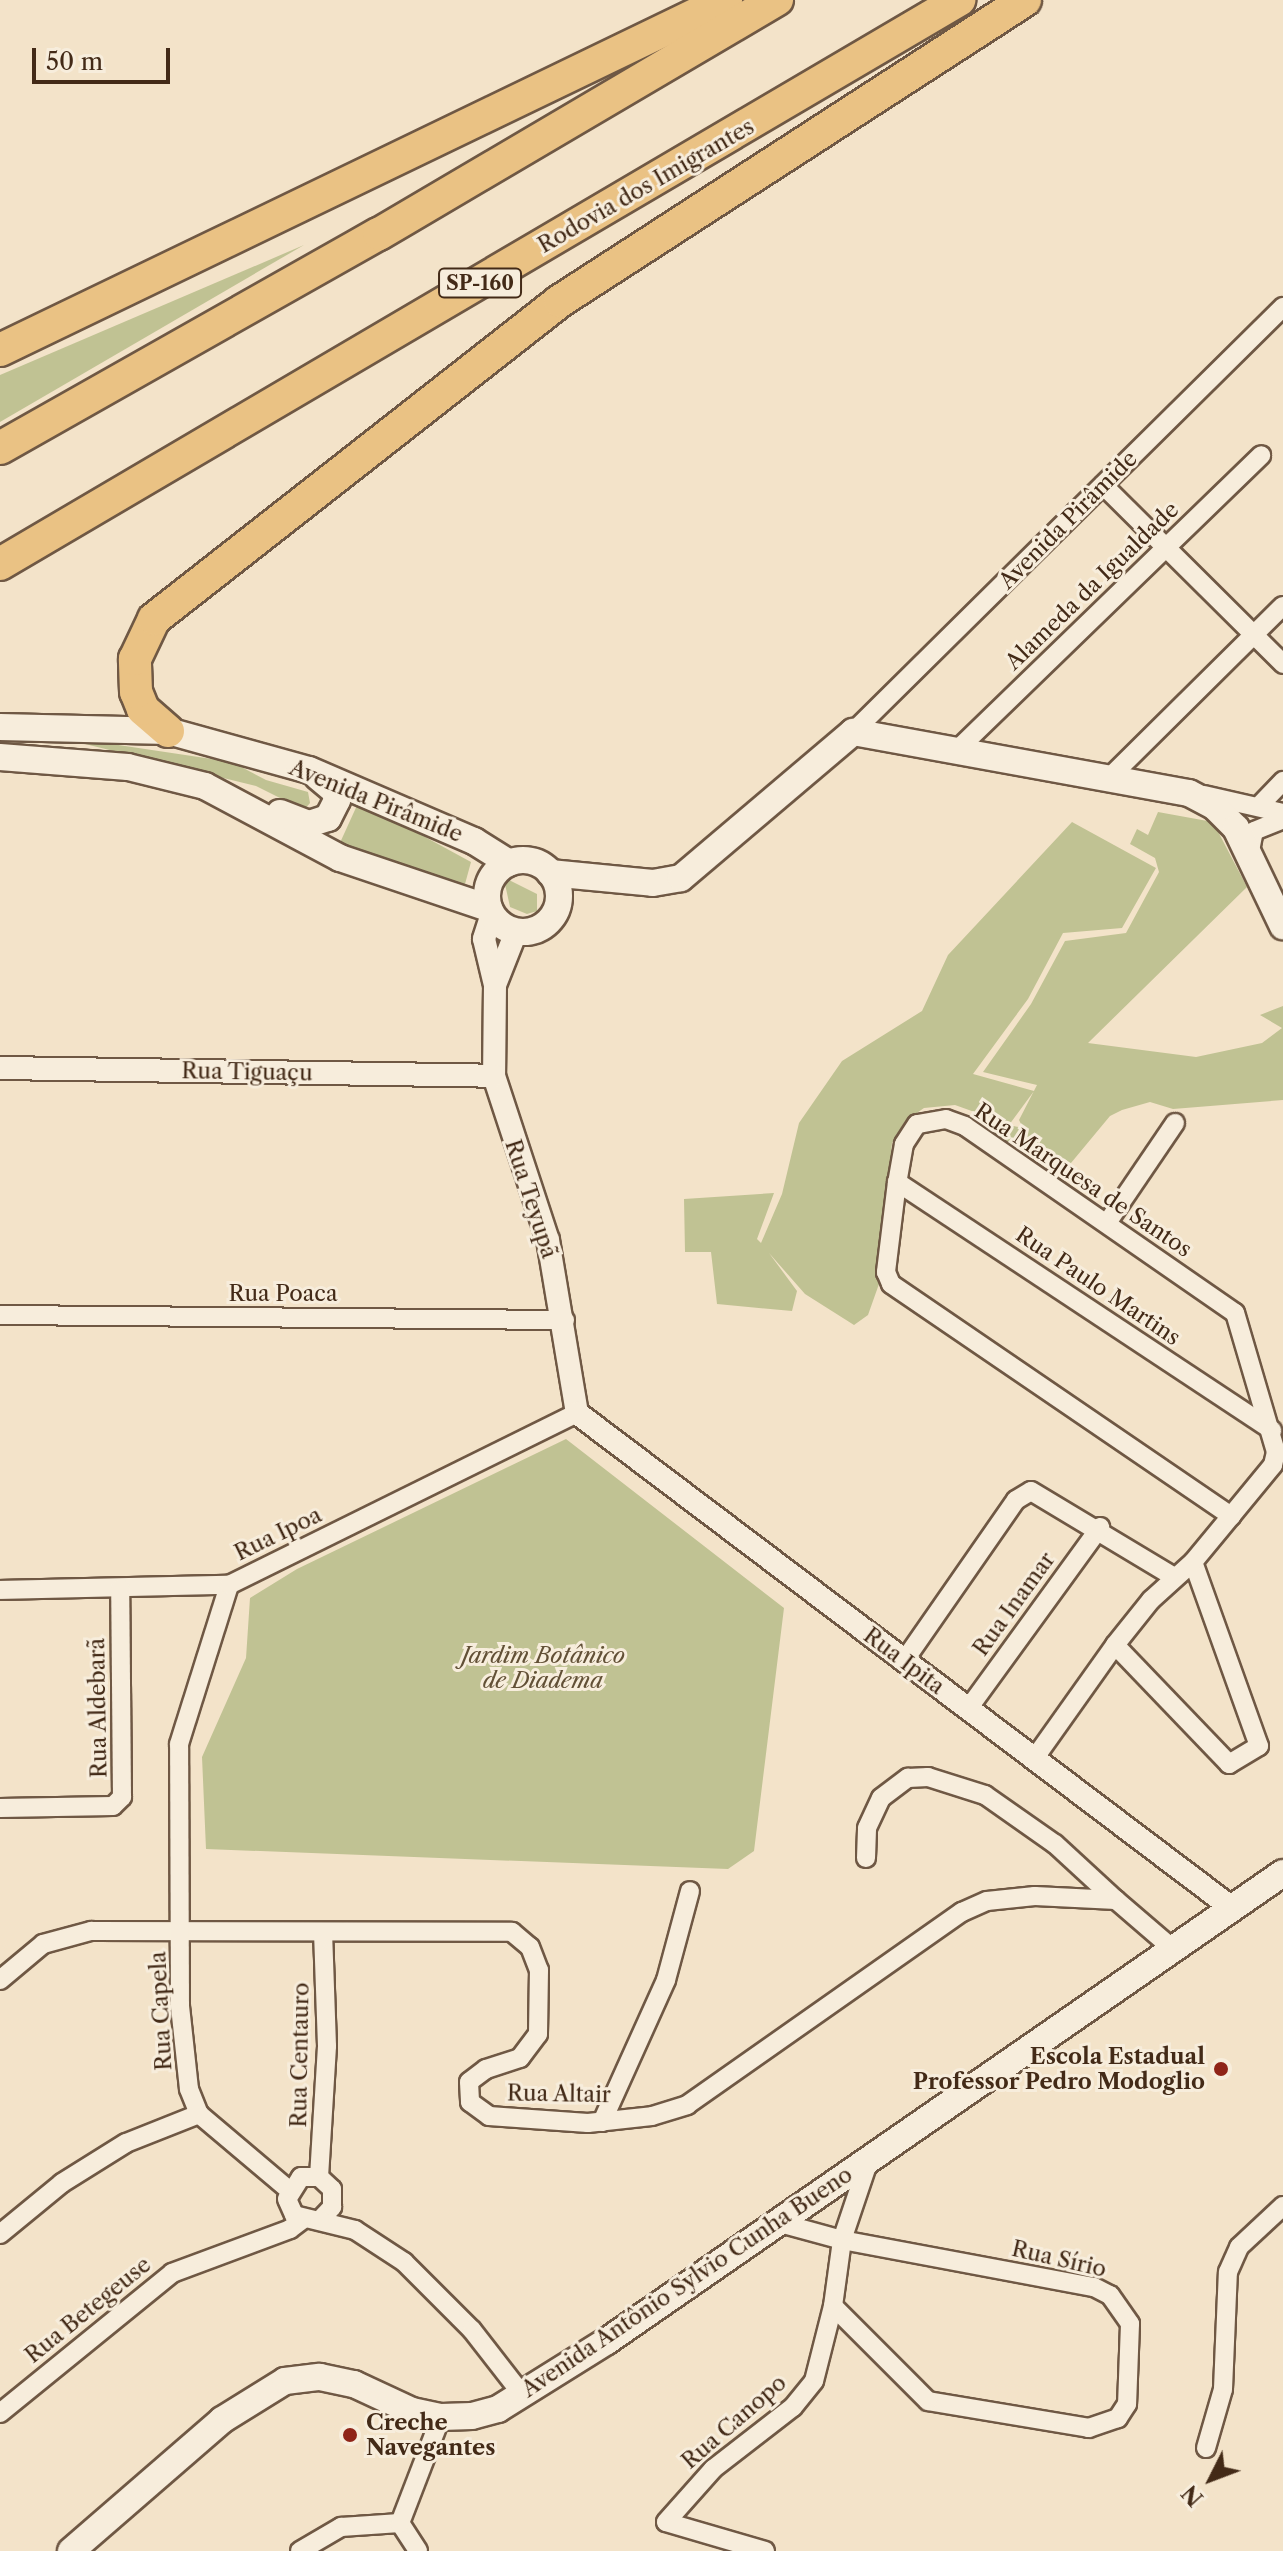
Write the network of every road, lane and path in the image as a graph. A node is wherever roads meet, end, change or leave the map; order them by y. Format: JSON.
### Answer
{"nodes":[{"id":1,"x":726,"y":0,"type":"edge"},
{"id":2,"x":777,"y":0,"type":"edge"},
{"id":3,"x":959,"y":0,"type":"edge"},
{"id":4,"x":1025,"y":0,"type":"edge"},
{"id":5,"x":1283,"y":307,"type":"edge"},
{"id":6,"x":0,"y":350,"type":"edge"},
{"id":7,"x":0,"y":448,"type":"edge"},
{"id":8,"x":1261,"y":455,"type":"dead end"},
{"id":9,"x":1103,"y":485,"type":"junction"},
{"id":10,"x":1167,"y":548,"type":"junction"},
{"id":11,"x":0,"y":564,"type":"edge"},
{"id":12,"x":1283,"y":606,"type":"edge"},
{"id":13,"x":1254,"y":633,"type":"junction"},
{"id":14,"x":1283,"y":664,"type":"edge"},
{"id":15,"x":0,"y":727,"type":"edge"},
{"id":16,"x":168,"y":731,"type":"junction"},
{"id":17,"x":853,"y":732,"type":"junction"},
{"id":18,"x":956,"y":751,"type":"junction"},
{"id":19,"x":0,"y":757,"type":"edge"},
{"id":20,"x":309,"y":770,"type":"junction"},
{"id":21,"x":1108,"y":779,"type":"junction"},
{"id":22,"x":1283,"y":781,"type":"edge"},
{"id":23,"x":205,"y":786,"type":"junction"},
{"id":24,"x":1189,"y":793,"type":"junction"},
{"id":25,"x":1259,"y":806,"type":"junction"},
{"id":26,"x":1283,"y":816,"type":"edge"},
{"id":27,"x":1250,"y":851,"type":"junction"},
{"id":28,"x":509,"y":863,"type":"junction"},
{"id":29,"x":550,"y":873,"type":"junction"},
{"id":30,"x":598,"y":880,"type":"junction"},
{"id":31,"x":559,"y":900,"type":"junction"},
{"id":32,"x":490,"y":912,"type":"junction"},
{"id":33,"x":1283,"y":926,"type":"edge"},
{"id":34,"x":516,"y":932,"type":"junction"},
{"id":35,"x":495,"y":985,"type":"junction"},
{"id":36,"x":0,"y":1068,"type":"edge"},
{"id":37,"x":494,"y":1076,"type":"junction"},
{"id":38,"x":1175,"y":1123,"type":"dead end"},
{"id":39,"x":897,"y":1182,"type":"junction"},
{"id":40,"x":1107,"y":1223,"type":"junction"},
{"id":41,"x":0,"y":1315,"type":"edge"},
{"id":42,"x":565,"y":1320,"type":"junction"},
{"id":43,"x":577,"y":1413,"type":"junction"},
{"id":44,"x":1272,"y":1430,"type":"junction"},
{"id":45,"x":1231,"y":1516,"type":"junction"},
{"id":46,"x":1100,"y":1527,"type":"junction"},
{"id":47,"x":1193,"y":1562,"type":"junction"},
{"id":48,"x":1174,"y":1577,"type":"junction"},
{"id":49,"x":229,"y":1585,"type":"junction"},
{"id":50,"x":120,"y":1588,"type":"junction"},
{"id":51,"x":0,"y":1590,"type":"edge"},
{"id":52,"x":1115,"y":1645,"type":"junction"},
{"id":53,"x":904,"y":1661,"type":"junction"},
{"id":54,"x":968,"y":1709,"type":"junction"},
{"id":55,"x":1034,"y":1759,"type":"junction"},
{"id":56,"x":0,"y":1808,"type":"edge"},
{"id":57,"x":866,"y":1858,"type":"dead end"},
{"id":58,"x":1283,"y":1873,"type":"edge"},
{"id":59,"x":690,"y":1891,"type":"dead end"},
{"id":60,"x":1116,"y":1900,"type":"junction"},
{"id":61,"x":1232,"y":1908,"type":"junction"},
{"id":62,"x":181,"y":1929,"type":"junction"},
{"id":63,"x":323,"y":1933,"type":"junction"},
{"id":64,"x":1173,"y":1949,"type":"junction"},
{"id":65,"x":0,"y":1980,"type":"edge"},
{"id":66,"x":199,"y":2114,"type":"junction"},
{"id":67,"x":602,"y":2122,"type":"junction"},
{"id":68,"x":869,"y":2160,"type":"junction"},
{"id":69,"x":319,"y":2177,"type":"junction"},
{"id":70,"x":289,"y":2190,"type":"junction"},
{"id":71,"x":334,"y":2198,"type":"junction"},
{"id":72,"x":1283,"y":2206,"type":"edge"},
{"id":73,"x":311,"y":2220,"type":"junction"},
{"id":74,"x":780,"y":2223,"type":"junction"},
{"id":75,"x":355,"y":2230,"type":"junction"},
{"id":76,"x":0,"y":2234,"type":"edge"},
{"id":77,"x":842,"y":2240,"type":"junction"},
{"id":78,"x":833,"y":2306,"type":"junction"},
{"id":79,"x":521,"y":2393,"type":"junction"},
{"id":80,"x":0,"y":2413,"type":"edge"},
{"id":81,"x":441,"y":2417,"type":"junction"},
{"id":82,"x":1206,"y":2448,"type":"dead end"},
{"id":83,"x":400,"y":2523,"type":"junction"},
{"id":84,"x":71,"y":2551,"type":"edge"},
{"id":85,"x":300,"y":2551,"type":"edge"},
{"id":86,"x":418,"y":2551,"type":"edge"},
{"id":87,"x":765,"y":2551,"type":"edge"}],
"edges":[{"from":1,"to":6,"type":"highway"},
{"from":2,"to":7,"type":"highway"},
{"from":3,"to":11,"type":"highway","name":"Rodovia dos Imigrantes","number":"SP-160"},
{"from":4,"to":16,"type":"highway"},
{"from":5,"to":9,"type":"street","name":"Avenida Pirâmide"},
{"from":8,"to":10,"type":"street","name":"Alameda da Igualdade"},
{"from":9,"to":10,"type":"street"},
{"from":9,"to":17,"type":"street","name":"Avenida Pirâmide"},
{"from":10,"to":13,"type":"street"},
{"from":10,"to":18,"type":"street","name":"Alameda da Igualdade"},
{"from":12,"to":13,"type":"street"},
{"from":13,"to":14,"type":"street"},
{"from":13,"to":21,"type":"street"},
{"from":15,"to":16,"type":"main road","name":"Avenida Pirâmide"},
{"from":16,"to":20,"type":"main road","name":"Avenida Pirâmide"},
{"from":17,"to":18,"type":"main road"},
{"from":17,"to":30,"type":"main road"},
{"from":18,"to":21,"type":"main road"},
{"from":19,"to":23,"type":"main road"},
{"from":20,"to":23,"type":"main road"},
{"from":20,"to":28,"type":"main road","name":"Avenida Pirâmide"},
{"from":21,"to":24,"type":"main road"},
{"from":22,"to":25,"type":"street"},
{"from":23,"to":32,"type":"main road"},
{"from":24,"to":25,"type":"street"},
{"from":24,"to":27,"type":"main road"},
{"from":25,"to":26,"type":"street"},
{"from":26,"to":27,"type":"street"},
{"from":27,"to":33,"type":"main road"},
{"from":28,"to":29,"type":"main road"},
{"from":28,"to":32,"type":"main road"},
{"from":29,"to":30,"type":"main road"},
{"from":29,"to":31,"type":"main road"},
{"from":30,"to":31,"type":"main road"},
{"from":31,"to":34,"type":"main road"},
{"from":32,"to":34,"type":"main road"},
{"from":32,"to":35,"type":"street","name":"Rua Teyupã"},
{"from":34,"to":35,"type":"street","name":"Rua Teyupã"},
{"from":35,"to":37,"type":"street","name":"Rua Teyupã"},
{"from":36,"to":37,"type":"street","name":"Rua Tiguaçu"},
{"from":37,"to":42,"type":"street","name":"Rua Teyupã"},
{"from":38,"to":40,"type":"street"},
{"from":39,"to":40,"type":"street","name":"Rua Marquesa de Santos"},
{"from":39,"to":44,"type":"street","name":"Rua Paulo Martins"},
{"from":39,"to":45,"type":"street","name":"Rua Marquesa de Santos"},
{"from":40,"to":44,"type":"street","name":"Rua Marquesa de Santos"},
{"from":41,"to":42,"type":"street","name":"Rua Poaca"},
{"from":42,"to":43,"type":"street","name":"Rua Teyupã"},
{"from":43,"to":49,"type":"street","name":"Rua Ipoa"},
{"from":43,"to":53,"type":"street","name":"Rua Ipita"},
{"from":44,"to":45,"type":"street"},
{"from":45,"to":47,"type":"street"},
{"from":46,"to":48,"type":"street"},
{"from":46,"to":53,"type":"street"},
{"from":46,"to":54,"type":"street","name":"Rua Inamar"},
{"from":47,"to":48,"type":"street"},
{"from":47,"to":52,"type":"street"},
{"from":48,"to":52,"type":"street"},
{"from":49,"to":50,"type":"street"},
{"from":49,"to":62,"type":"street","name":"Rua Ipoa"},
{"from":50,"to":51,"type":"street"},
{"from":50,"to":56,"type":"street","name":"Rua Aldebarã"},
{"from":52,"to":55,"type":"street"},
{"from":53,"to":54,"type":"street","name":"Rua Ipita"},
{"from":54,"to":55,"type":"street","name":"Rua Ipita"},
{"from":55,"to":61,"type":"street","name":"Rua Ipita"},
{"from":57,"to":60,"type":"street"},
{"from":58,"to":61,"type":"main road","name":"Avenida Antônio Sylvio Cunha Bueno"},
{"from":59,"to":67,"type":"street"},
{"from":60,"to":64,"type":"street"},
{"from":60,"to":67,"type":"street","name":"Rua Altair"},
{"from":61,"to":64,"type":"main road","name":"Avenida Antônio Sylvio Cunha Bueno"},
{"from":62,"to":63,"type":"street","name":"Rua Altair"},
{"from":62,"to":65,"type":"street","name":"Rua Altair"},
{"from":62,"to":66,"type":"street","name":"Rua Capela"},
{"from":63,"to":67,"type":"street","name":"Rua Altair"},
{"from":63,"to":69,"type":"street","name":"Rua Centauro"},
{"from":64,"to":68,"type":"main road","name":"Avenida Antônio Sylvio Cunha Bueno"},
{"from":66,"to":70,"type":"street"},
{"from":66,"to":76,"type":"street"},
{"from":68,"to":74,"type":"main road","name":"Avenida Antônio Sylvio Cunha Bueno"},
{"from":68,"to":77,"type":"street","name":"Rua Canopo"},
{"from":69,"to":70,"type":"street"},
{"from":69,"to":71,"type":"street"},
{"from":70,"to":73,"type":"street"},
{"from":71,"to":73,"type":"street"},
{"from":71,"to":75,"type":"street"},
{"from":72,"to":82,"type":"street"},
{"from":73,"to":75,"type":"street"},
{"from":73,"to":80,"type":"street","name":"Rua Betegeuse"},
{"from":74,"to":77,"type":"street","name":"Rua Sírio"},
{"from":74,"to":79,"type":"main road","name":"Avenida Antônio Sylvio Cunha Bueno"},
{"from":75,"to":79,"type":"street"},
{"from":77,"to":78,"type":"street","name":"Rua Canopo"},
{"from":77,"to":78,"type":"street","name":"Rua Sírio"},
{"from":78,"to":87,"type":"street","name":"Rua Canopo"},
{"from":79,"to":81,"type":"main road","name":"Avenida Antônio Sylvio Cunha Bueno"},
{"from":81,"to":83,"type":"street"},
{"from":81,"to":84,"type":"main road","name":"Avenida Antônio Sylvio Cunha Bueno"},
{"from":83,"to":85,"type":"street"},
{"from":83,"to":86,"type":"street"}]}
